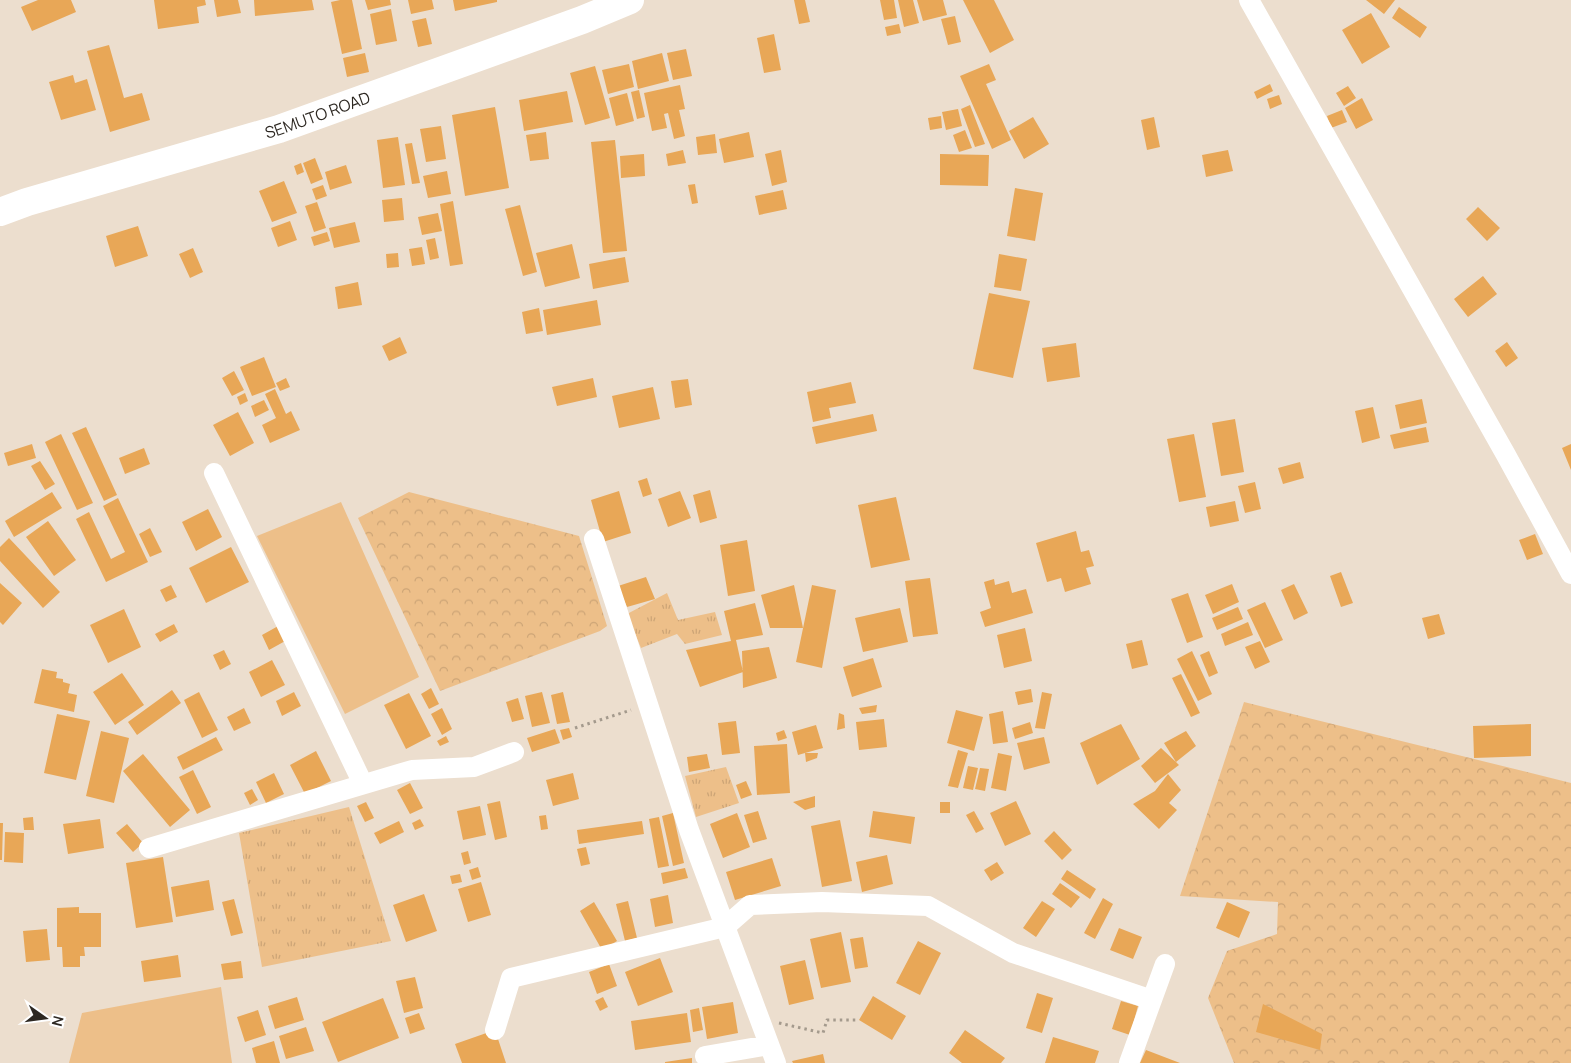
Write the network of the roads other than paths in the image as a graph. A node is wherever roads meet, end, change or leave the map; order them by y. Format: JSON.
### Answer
{"nodes":[{"id":1,"x":630,"y":0,"type":"edge"},
{"id":2,"x":1249,"y":0,"type":"edge"},
{"id":3,"x":0,"y":212,"type":"edge"},
{"id":4,"x":214,"y":473,"type":"dead end"},
{"id":5,"x":594,"y":540,"type":"dead end"},
{"id":6,"x":1571,"y":574,"type":"edge"},
{"id":7,"x":514,"y":752,"type":"dead end"},
{"id":8,"x":363,"y":784,"type":"junction"},
{"id":9,"x":149,"y":848,"type":"dead end"},
{"id":10,"x":726,"y":927,"type":"junction"},
{"id":11,"x":1166,"y":964,"type":"dead end"},
{"id":12,"x":1152,"y":1000,"type":"junction"},
{"id":13,"x":495,"y":1030,"type":"dead end"},
{"id":14,"x":772,"y":1054,"type":"edge"},
{"id":15,"x":705,"y":1056,"type":"dead end"},
{"id":16,"x":1129,"y":1063,"type":"edge"}],
"edges":[{"from":1,"to":3,"type":"main road","name":"SEMUTO ROAD"},
{"from":2,"to":6,"type":"street"},
{"from":4,"to":8,"type":"street"},
{"from":5,"to":10,"type":"street"},
{"from":7,"to":8,"type":"street"},
{"from":8,"to":9,"type":"street"},
{"from":10,"to":12,"type":"street"},
{"from":10,"to":13,"type":"street"},
{"from":10,"to":14,"type":"street"},
{"from":11,"to":12,"type":"street"},
{"from":12,"to":16,"type":"street"},
{"from":14,"to":15,"type":"street"}]}
